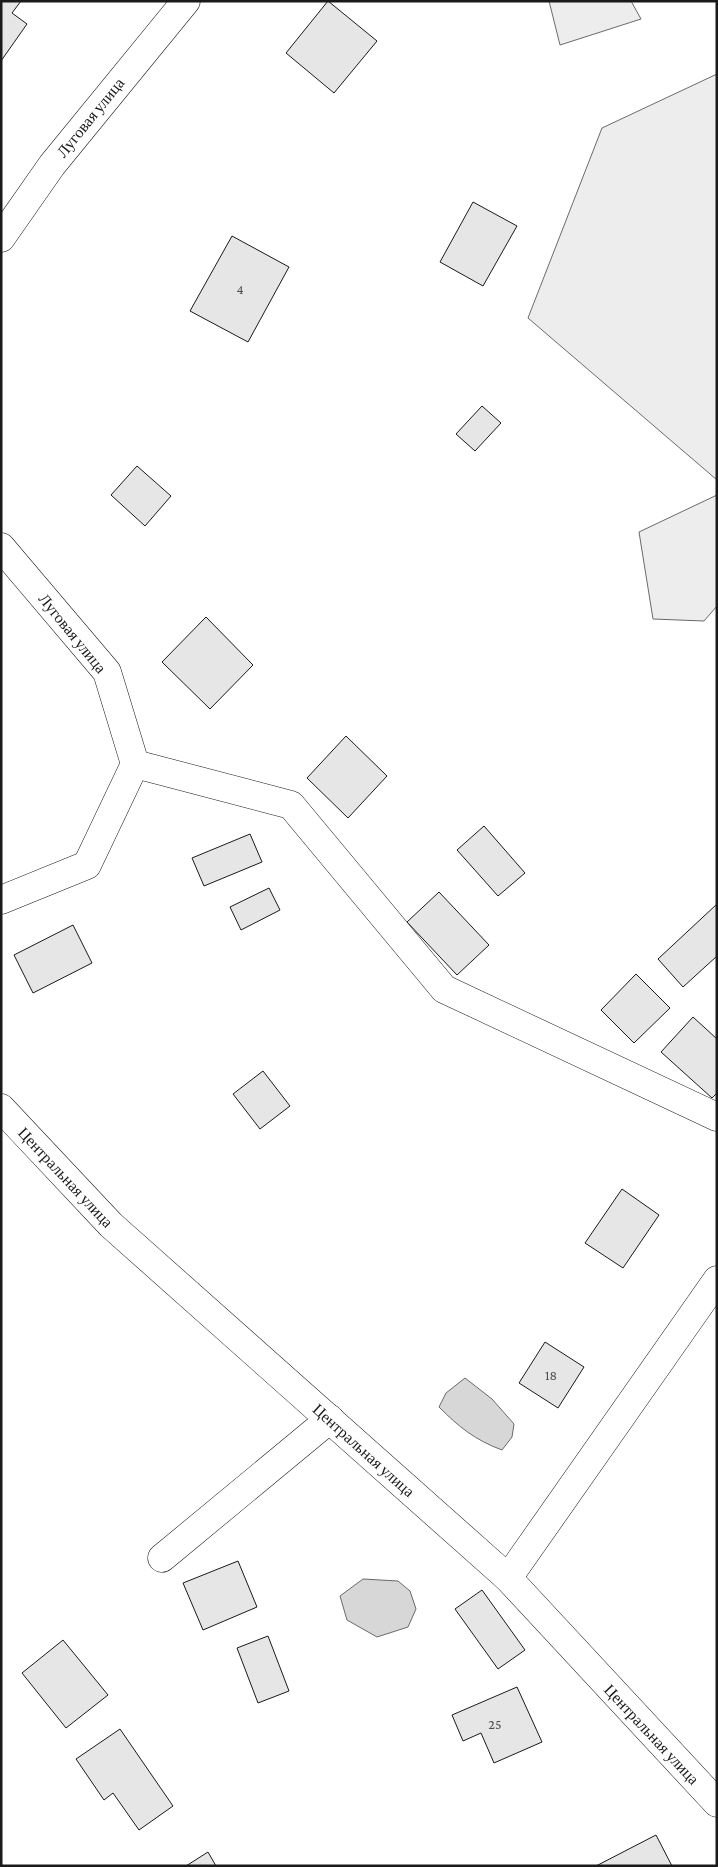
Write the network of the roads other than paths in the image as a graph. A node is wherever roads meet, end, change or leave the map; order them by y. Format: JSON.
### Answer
{"nodes":[{"id":1,"x":186,"y":1,"type":"edge"},
{"id":2,"x":1,"y":238,"type":"edge"},
{"id":3,"x":1,"y":547,"type":"edge"},
{"id":4,"x":134,"y":764,"type":"junction"},
{"id":5,"x":1,"y":900,"type":"edge"},
{"id":6,"x":1,"y":1108,"type":"edge"},
{"id":7,"x":717,"y":1117,"type":"edge"},
{"id":8,"x":717,"y":1280,"type":"edge"},
{"id":9,"x":330,"y":1420,"type":"junction"},
{"id":10,"x":162,"y":1558,"type":"dead end"},
{"id":11,"x":508,"y":1578,"type":"junction"},
{"id":12,"x":717,"y":1804,"type":"edge"}],
"edges":[{"from":1,"to":2,"type":"lane","name":"Луговая улица"},
{"from":3,"to":4,"type":"lane","name":"Луговая улица"},
{"from":4,"to":5,"type":"lane"},
{"from":4,"to":7,"type":"lane"},
{"from":6,"to":9,"type":"lane","name":"Центральная улица"},
{"from":8,"to":11,"type":"lane"},
{"from":9,"to":10,"type":"lane"},
{"from":9,"to":11,"type":"lane","name":"Центральная улица"},
{"from":11,"to":12,"type":"lane","name":"Центральная улица"}]}
